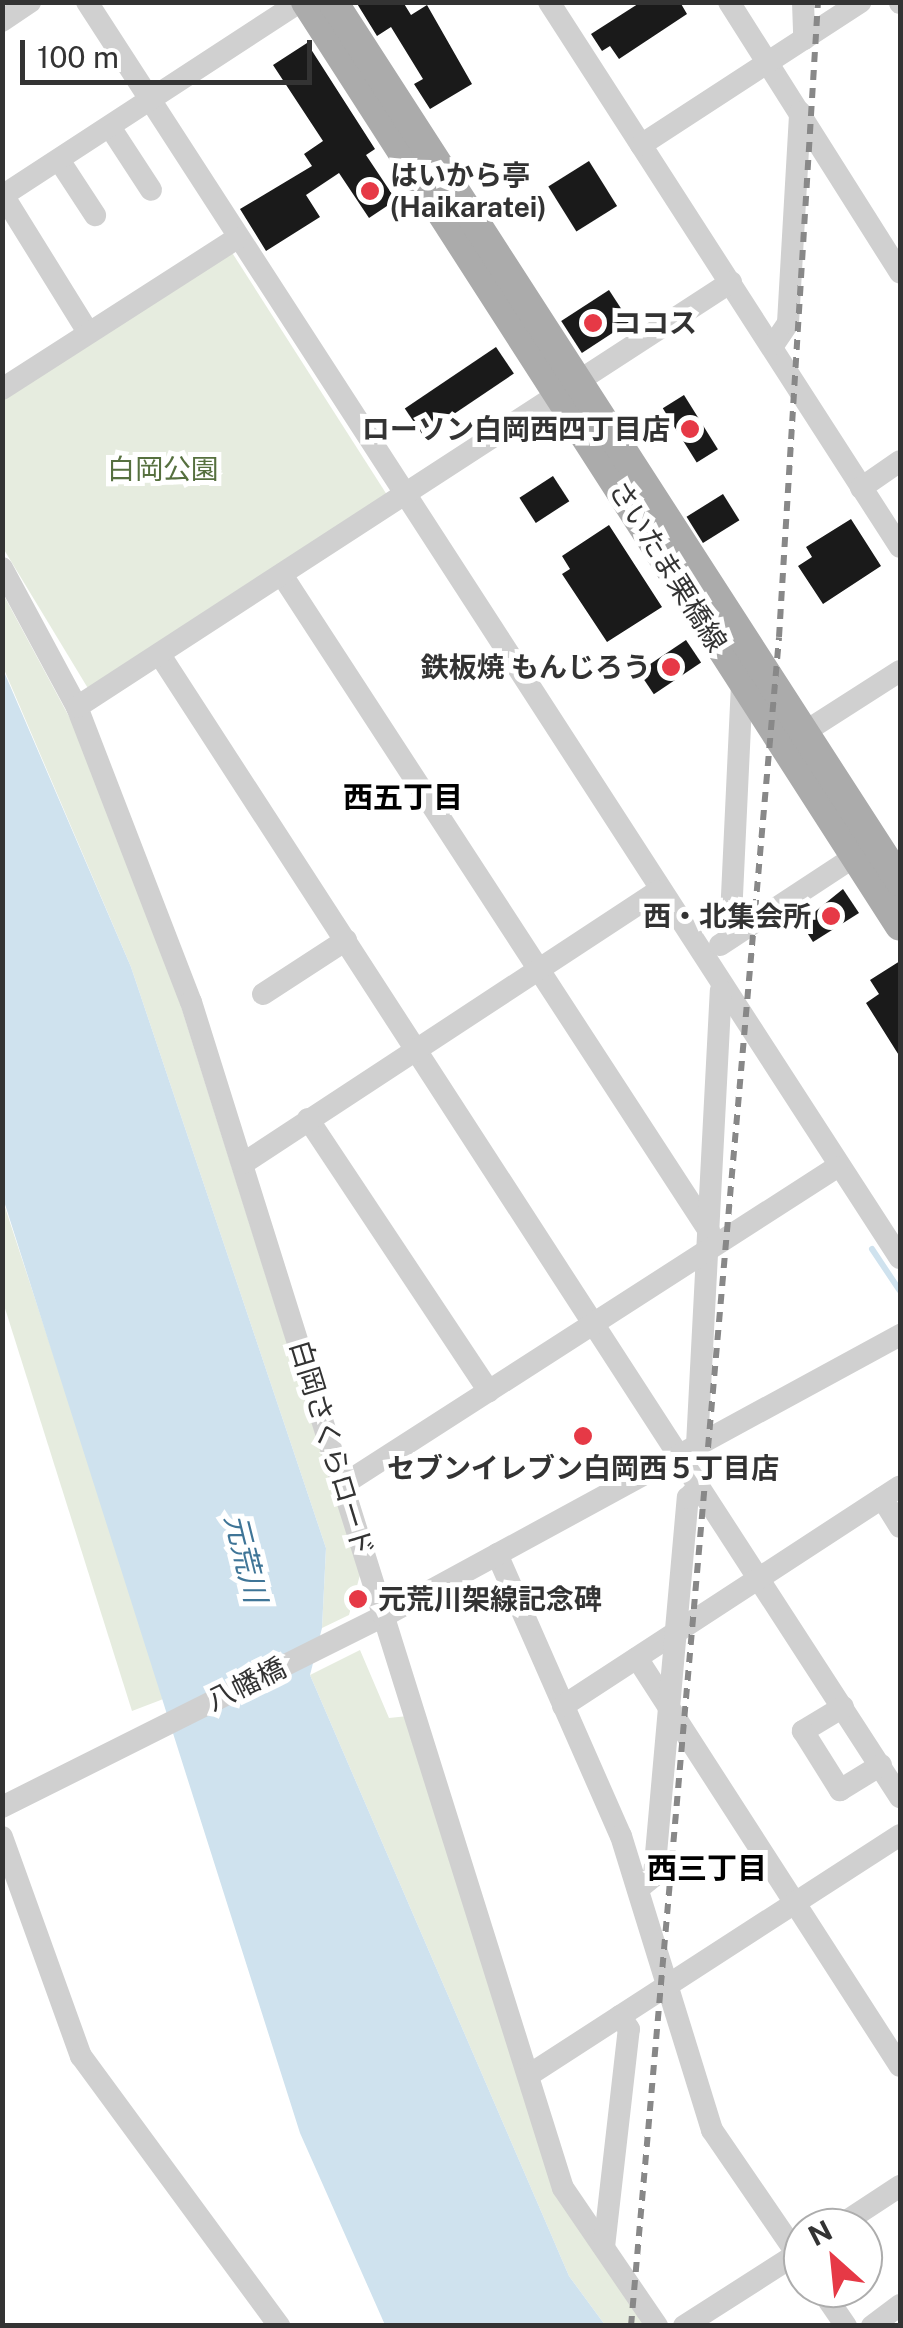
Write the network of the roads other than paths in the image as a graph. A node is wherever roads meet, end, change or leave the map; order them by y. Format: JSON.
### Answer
{"nodes":[{"id":1,"x":30,"y":2,"type":"edge"},
{"id":2,"x":87,"y":2,"type":"edge"},
{"id":3,"x":303,"y":2,"type":"edge"},
{"id":4,"x":333,"y":2,"type":"edge"},
{"id":5,"x":549,"y":2,"type":"edge"},
{"id":6,"x":729,"y":2,"type":"edge"},
{"id":7,"x":803,"y":2,"type":"edge"},
{"id":8,"x":860,"y":2,"type":"edge"},
{"id":9,"x":2,"y":20,"type":"edge"},
{"id":10,"x":804,"y":39,"type":"junction"},
{"id":11,"x":768,"y":60,"type":"junction"},
{"id":12,"x":151,"y":100,"type":"junction"},
{"id":13,"x":800,"y":112,"type":"junction"},
{"id":14,"x":110,"y":127,"type":"junction"},
{"id":15,"x":641,"y":145,"type":"junction"},
{"id":16,"x":59,"y":160,"type":"junction"},
{"id":17,"x":151,"y":190,"type":"dead end"},
{"id":18,"x":3,"y":195,"type":"edge"},
{"id":19,"x":95,"y":215,"type":"dead end"},
{"id":20,"x":236,"y":240,"type":"junction"},
{"id":21,"x":900,"y":273,"type":"edge"},
{"id":22,"x":731,"y":282,"type":"junction"},
{"id":23,"x":88,"y":332,"type":"junction"},
{"id":24,"x":774,"y":344,"type":"junction"},
{"id":25,"x":568,"y":385,"type":"junction"},
{"id":26,"x":2,"y":389,"type":"edge"},
{"id":27,"x":900,"y":461,"type":"edge"},
{"id":28,"x":861,"y":488,"type":"junction"},
{"id":29,"x":406,"y":496,"type":"junction"},
{"id":30,"x":900,"y":548,"type":"edge"},
{"id":31,"x":2,"y":568,"type":"edge"},
{"id":32,"x":282,"y":575,"type":"junction"},
{"id":33,"x":160,"y":655,"type":"junction"},
{"id":34,"x":900,"y":671,"type":"edge"},
{"id":35,"x":742,"y":684,"type":"junction"},
{"id":36,"x":77,"y":708,"type":"junction"},
{"id":37,"x":803,"y":733,"type":"junction"},
{"id":38,"x":854,"y":857,"type":"junction"},
{"id":39,"x":900,"y":881,"type":"edge"},
{"id":40,"x":658,"y":891,"type":"junction"},
{"id":41,"x":900,"y":926,"type":"edge"},
{"id":42,"x":730,"y":938,"type":"junction"},
{"id":43,"x":346,"y":940,"type":"junction"},
{"id":44,"x":700,"y":958,"type":"junction"},
{"id":45,"x":540,"y":969,"type":"junction"},
{"id":46,"x":722,"y":991,"type":"junction"},
{"id":47,"x":263,"y":994,"type":"dead end"},
{"id":48,"x":416,"y":1048,"type":"junction"},
{"id":49,"x":308,"y":1119,"type":"junction"},
{"id":50,"x":244,"y":1162,"type":"junction"},
{"id":51,"x":836,"y":1167,"type":"junction"},
{"id":52,"x":708,"y":1242,"type":"junction"},
{"id":53,"x":900,"y":1258,"type":"edge"},
{"id":54,"x":596,"y":1324,"type":"junction"},
{"id":55,"x":900,"y":1335,"type":"edge"},
{"id":56,"x":489,"y":1391,"type":"junction"},
{"id":57,"x":688,"y":1450,"type":"junction"},
{"id":58,"x":344,"y":1484,"type":"junction"},
{"id":59,"x":699,"y":1486,"type":"junction"},
{"id":60,"x":891,"y":1492,"type":"edge"},
{"id":61,"x":900,"y":1527,"type":"edge"},
{"id":62,"x":498,"y":1554,"type":"junction"},
{"id":63,"x":760,"y":1578,"type":"junction"},
{"id":64,"x":384,"y":1616,"type":"junction"},
{"id":65,"x":675,"y":1633,"type":"junction"},
{"id":66,"x":637,"y":1658,"type":"junction"},
{"id":67,"x":563,"y":1706,"type":"junction"},
{"id":68,"x":843,"y":1707,"type":"junction"},
{"id":69,"x":669,"y":1708,"type":"junction"},
{"id":70,"x":880,"y":1765,"type":"junction"},
{"id":71,"x":900,"y":1797,"type":"edge"},
{"id":72,"x":2,"y":1808,"type":"edge"},
{"id":73,"x":900,"y":1835,"type":"edge"},
{"id":74,"x":2,"y":1837,"type":"edge"},
{"id":75,"x":638,"y":1889,"type":"junction"},
{"id":76,"x":795,"y":1903,"type":"junction"},
{"id":77,"x":669,"y":1984,"type":"junction"},
{"id":78,"x":620,"y":2016,"type":"junction"},
{"id":79,"x":900,"y":2066,"type":"edge"},
{"id":80,"x":529,"y":2075,"type":"junction"},
{"id":81,"x":900,"y":2186,"type":"edge"},
{"id":82,"x":866,"y":2208,"type":"edge"},
{"id":83,"x":783,"y":2231,"type":"edge"},
{"id":84,"x":604,"y":2247,"type":"junction"},
{"id":85,"x":783,"y":2267,"type":"edge"},
{"id":86,"x":900,"y":2305,"type":"edge"},
{"id":87,"x":279,"y":2326,"type":"edge"},
{"id":88,"x":657,"y":2326,"type":"edge"},
{"id":89,"x":684,"y":2326,"type":"edge"},
{"id":90,"x":872,"y":2326,"type":"edge"}],
"edges":[{"from":1,"to":9,"type":"street"},
{"from":2,"to":12,"type":"street"},
{"from":3,"to":12,"type":"street"},
{"from":3,"to":25,"type":"main road","name":"さいたま栗橋線"},
{"from":4,"to":25,"type":"main road","name":"さいたま栗橋線"},
{"from":5,"to":15,"type":"street"},
{"from":6,"to":11,"type":"street"},
{"from":7,"to":10,"type":"street"},
{"from":8,"to":10,"type":"street"},
{"from":10,"to":11,"type":"street"},
{"from":11,"to":13,"type":"street"},
{"from":11,"to":15,"type":"street"},
{"from":12,"to":14,"type":"street"},
{"from":12,"to":20,"type":"street"},
{"from":13,"to":21,"type":"street"},
{"from":13,"to":24,"type":"street"},
{"from":14,"to":16,"type":"street"},
{"from":14,"to":17,"type":"street"},
{"from":15,"to":22,"type":"street"},
{"from":16,"to":18,"type":"street"},
{"from":16,"to":19,"type":"street"},
{"from":18,"to":23,"type":"street"},
{"from":20,"to":23,"type":"street"},
{"from":20,"to":29,"type":"street"},
{"from":22,"to":24,"type":"street"},
{"from":22,"to":25,"type":"street"},
{"from":23,"to":26,"type":"street"},
{"from":24,"to":28,"type":"street"},
{"from":25,"to":29,"type":"street"},
{"from":25,"to":35,"type":"main road","name":"さいたま栗橋線"},
{"from":25,"to":37,"type":"main road","name":"さいたま栗橋線"},
{"from":27,"to":28,"type":"street"},
{"from":28,"to":30,"type":"street"},
{"from":29,"to":32,"type":"street"},
{"from":29,"to":40,"type":"street"},
{"from":31,"to":36,"type":"street","name":"白岡さくらロード"},
{"from":32,"to":33,"type":"street"},
{"from":32,"to":45,"type":"street"},
{"from":33,"to":36,"type":"street"},
{"from":33,"to":43,"type":"street"},
{"from":34,"to":37,"type":"street"},
{"from":35,"to":38,"type":"main road","name":"さいたま栗橋線"},
{"from":35,"to":42,"type":"street"},
{"from":36,"to":50,"type":"street","name":"白岡さくらロード"},
{"from":37,"to":39,"type":"main road","name":"さいたま栗橋線"},
{"from":38,"to":41,"type":"main road","name":"さいたま栗橋線"},
{"from":38,"to":42,"type":"street"},
{"from":40,"to":44,"type":"street"},
{"from":40,"to":45,"type":"street"},
{"from":42,"to":44,"type":"street"},
{"from":43,"to":47,"type":"street"},
{"from":43,"to":48,"type":"street"},
{"from":44,"to":46,"type":"street"},
{"from":45,"to":48,"type":"street"},
{"from":45,"to":52,"type":"street"},
{"from":46,"to":51,"type":"street"},
{"from":46,"to":52,"type":"street"},
{"from":48,"to":49,"type":"street"},
{"from":48,"to":54,"type":"street"},
{"from":49,"to":50,"type":"street"},
{"from":49,"to":56,"type":"street"},
{"from":50,"to":58,"type":"street","name":"白岡さくらロード"},
{"from":51,"to":52,"type":"street"},
{"from":51,"to":53,"type":"street"},
{"from":52,"to":54,"type":"street"},
{"from":52,"to":57,"type":"street"},
{"from":54,"to":56,"type":"street"},
{"from":54,"to":57,"type":"street"},
{"from":55,"to":57,"type":"street","name":"八幡橋"},
{"from":56,"to":58,"type":"street"},
{"from":57,"to":59,"type":"street"},
{"from":57,"to":62,"type":"street","name":"八幡橋"},
{"from":58,"to":64,"type":"street","name":"白岡さくらロード"},
{"from":59,"to":63,"type":"street"},
{"from":59,"to":65,"type":"street"},
{"from":60,"to":61,"type":"street"},
{"from":60,"to":63,"type":"street"},
{"from":62,"to":64,"type":"street","name":"八幡橋"},
{"from":62,"to":67,"type":"street"},
{"from":63,"to":65,"type":"street"},
{"from":63,"to":68,"type":"street"},
{"from":64,"to":72,"type":"street","name":"八幡橋"},
{"from":64,"to":80,"type":"street","name":"白岡さくらロード"},
{"from":65,"to":66,"type":"street"},
{"from":65,"to":69,"type":"street"},
{"from":66,"to":67,"type":"street"},
{"from":66,"to":69,"type":"street"},
{"from":67,"to":75,"type":"street"},
{"from":68,"to":70,"type":"street"},
{"from":68,"to":70,"type":"street"},
{"from":69,"to":75,"type":"street"},
{"from":69,"to":76,"type":"street"},
{"from":70,"to":71,"type":"street"},
{"from":73,"to":76,"type":"street"},
{"from":74,"to":87,"type":"street"},
{"from":75,"to":77,"type":"street"},
{"from":76,"to":77,"type":"street"},
{"from":76,"to":79,"type":"street"},
{"from":77,"to":78,"type":"street"},
{"from":77,"to":83,"type":"street"},
{"from":78,"to":80,"type":"street"},
{"from":78,"to":84,"type":"street"},
{"from":80,"to":84,"type":"street","name":"白岡さくらロード"},
{"from":81,"to":82,"type":"street"},
{"from":84,"to":88,"type":"street","name":"白岡さくらロード"},
{"from":85,"to":89,"type":"street"},
{"from":86,"to":90,"type":"street"}]}
